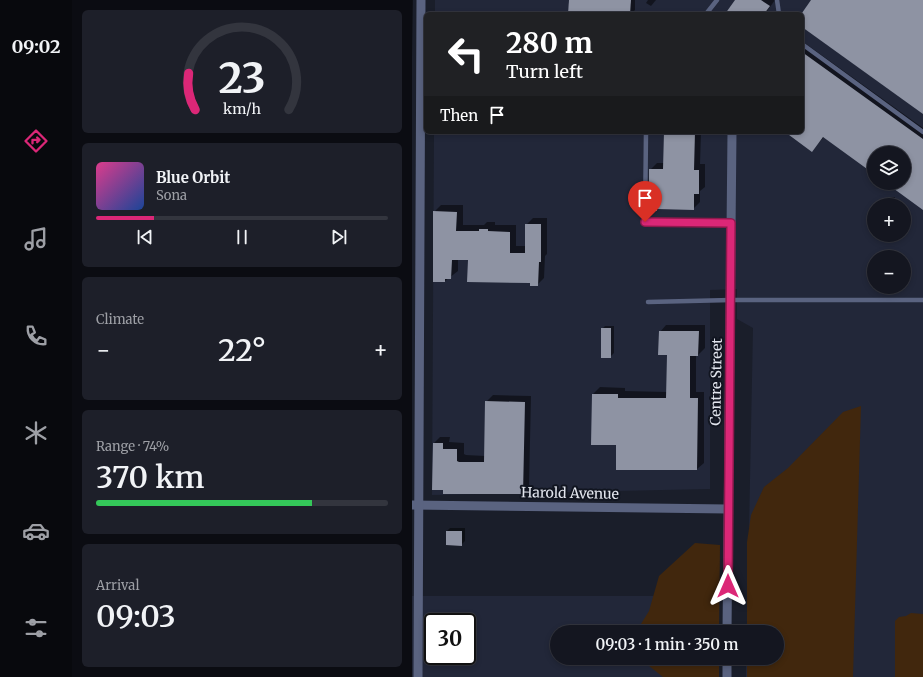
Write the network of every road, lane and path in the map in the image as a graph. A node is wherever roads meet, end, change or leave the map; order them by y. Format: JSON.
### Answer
{"nodes":[{"id":1,"x":421,"y":0,"type":"edge"},
{"id":2,"x":717,"y":0,"type":"edge"},
{"id":3,"x":777,"y":0,"type":"edge"},
{"id":4,"x":708,"y":12,"type":"edge"},
{"id":5,"x":779,"y":12,"type":"edge"},
{"id":6,"x":804,"y":45,"type":"edge"},
{"id":7,"x":416,"y":78,"type":"edge"},
{"id":8,"x":923,"y":132,"type":"edge"},
{"id":9,"x":646,"y":134,"type":"edge"},
{"id":10,"x":732,"y":134,"type":"edge"},
{"id":11,"x":416,"y":192,"type":"edge"},
{"id":12,"x":731,"y":223,"type":"junction"},
{"id":13,"x":416,"y":295,"type":"edge"},
{"id":14,"x":731,"y":300,"type":"junction"},
{"id":15,"x":923,"y":300,"type":"edge"},
{"id":16,"x":648,"y":302,"type":"dead end"},
{"id":17,"x":416,"y":396,"type":"edge"},
{"id":18,"x":416,"y":505,"type":"edge"},
{"id":19,"x":728,"y":509,"type":"junction"},
{"id":20,"x":728,"y":625,"type":"edge"},
{"id":21,"x":727,"y":665,"type":"edge"},
{"id":22,"x":418,"y":677,"type":"edge"},
{"id":23,"x":727,"y":677,"type":"edge"}],
"edges":[{"from":1,"to":7,"type":"street"},
{"from":2,"to":4,"type":"lane"},
{"from":3,"to":5,"type":"lane"},
{"from":6,"to":8,"type":"lane"},
{"from":7,"to":11,"type":"street"},
{"from":9,"to":12,"type":"lane"},
{"from":10,"to":12,"type":"street","name":"Centre Street"},
{"from":11,"to":13,"type":"street"},
{"from":12,"to":14,"type":"street","name":"Centre Street"},
{"from":13,"to":17,"type":"street"},
{"from":14,"to":15,"type":"lane"},
{"from":14,"to":16,"type":"lane"},
{"from":14,"to":19,"type":"street","name":"Centre Street"},
{"from":17,"to":18,"type":"street"},
{"from":18,"to":19,"type":"street","name":"Harold Avenue"},
{"from":18,"to":22,"type":"street"},
{"from":19,"to":20,"type":"street","name":"Centre Street"},
{"from":21,"to":23,"type":"street"}]}
